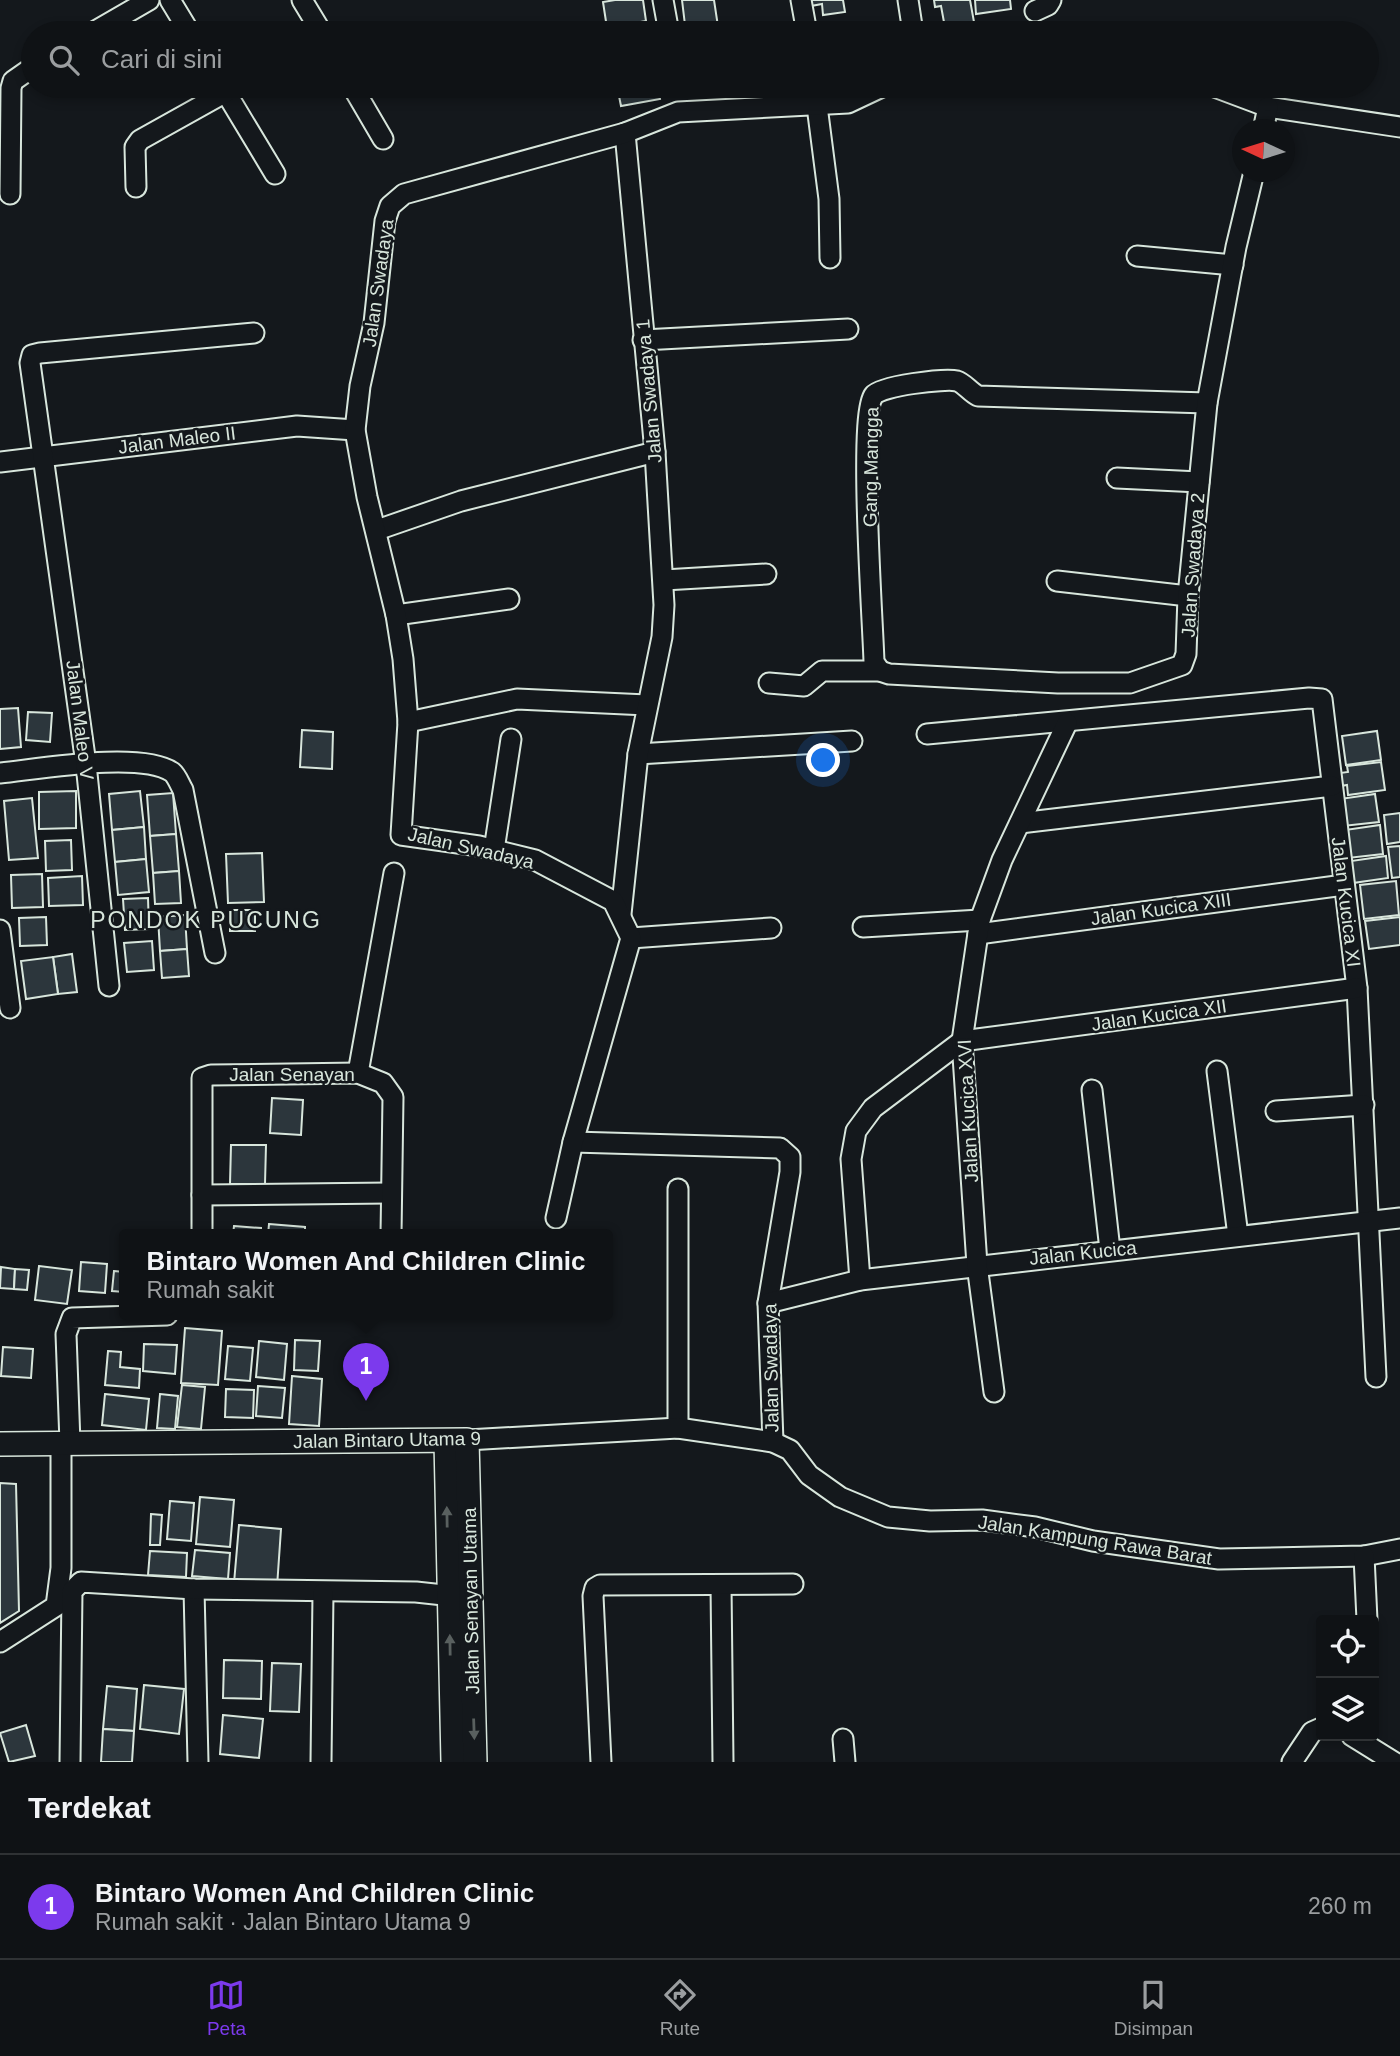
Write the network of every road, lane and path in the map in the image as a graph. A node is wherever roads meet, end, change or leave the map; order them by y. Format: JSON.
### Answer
{"nodes":[{"id":1,"x":149,"y":0,"type":"edge"},
{"id":2,"x":170,"y":0,"type":"edge"},
{"id":3,"x":302,"y":0,"type":"edge"},
{"id":4,"x":663,"y":0,"type":"edge"},
{"id":5,"x":801,"y":0,"type":"edge"},
{"id":6,"x":908,"y":0,"type":"edge"},
{"id":7,"x":113,"y":21,"type":"edge"},
{"id":8,"x":183,"y":21,"type":"edge"},
{"id":9,"x":315,"y":21,"type":"edge"},
{"id":10,"x":667,"y":21,"type":"edge"},
{"id":11,"x":805,"y":21,"type":"edge"},
{"id":12,"x":911,"y":21,"type":"edge"},
{"id":13,"x":21,"y":75,"type":"edge"},
{"id":14,"x":209,"y":98,"type":"edge"},
{"id":15,"x":229,"y":98,"type":"edge"},
{"id":16,"x":359,"y":98,"type":"edge"},
{"id":17,"x":859,"y":98,"type":"edge"},
{"id":18,"x":1244,"y":98,"type":"edge"},
{"id":19,"x":817,"y":106,"type":"junction"},
{"id":20,"x":1268,"y":107,"type":"junction"},
{"id":21,"x":1265,"y":119,"type":"edge"},
{"id":22,"x":1400,"y":127,"type":"edge"},
{"id":23,"x":625,"y":133,"type":"junction"},
{"id":24,"x":383,"y":139,"type":"dead end"},
{"id":25,"x":275,"y":174,"type":"dead end"},
{"id":26,"x":1252,"y":182,"type":"edge"},
{"id":27,"x":136,"y":187,"type":"dead end"},
{"id":28,"x":10,"y":194,"type":"dead end"},
{"id":29,"x":1136,"y":256,"type":"dead end"},
{"id":30,"x":830,"y":258,"type":"dead end"},
{"id":31,"x":1233,"y":265,"type":"junction"},
{"id":32,"x":848,"y":329,"type":"dead end"},
{"id":33,"x":254,"y":333,"type":"dead end"},
{"id":34,"x":643,"y":340,"type":"junction"},
{"id":35,"x":1207,"y":403,"type":"junction"},
{"id":36,"x":355,"y":430,"type":"junction"},
{"id":37,"x":654,"y":452,"type":"junction"},
{"id":38,"x":45,"y":456,"type":"junction"},
{"id":39,"x":0,"y":462,"type":"edge"},
{"id":40,"x":1117,"y":478,"type":"dead end"},
{"id":41,"x":1199,"y":482,"type":"junction"},
{"id":42,"x":377,"y":530,"type":"junction"},
{"id":43,"x":766,"y":574,"type":"dead end"},
{"id":44,"x":664,"y":580,"type":"junction"},
{"id":45,"x":1057,"y":581,"type":"dead end"},
{"id":46,"x":1188,"y":596,"type":"junction"},
{"id":47,"x":509,"y":599,"type":"dead end"},
{"id":48,"x":396,"y":615,"type":"junction"},
{"id":49,"x":880,"y":671,"type":"junction"},
{"id":50,"x":769,"y":683,"type":"dead end"},
{"id":51,"x":647,"y":705,"type":"junction"},
{"id":52,"x":408,"y":722,"type":"junction"},
{"id":53,"x":1067,"y":723,"type":"junction"},
{"id":54,"x":927,"y":734,"type":"dead end"},
{"id":55,"x":511,"y":739,"type":"dead end"},
{"id":56,"x":852,"y":741,"type":"dead end"},
{"id":57,"x":638,"y":754,"type":"junction"},
{"id":58,"x":86,"y":764,"type":"junction"},
{"id":59,"x":0,"y":773,"type":"edge"},
{"id":60,"x":1332,"y":786,"type":"junction"},
{"id":61,"x":1020,"y":823,"type":"junction"},
{"id":62,"x":494,"y":850,"type":"junction"},
{"id":63,"x":394,"y":873,"type":"dead end"},
{"id":64,"x":1344,"y":885,"type":"junction"},
{"id":65,"x":621,"y":914,"type":"junction"},
{"id":66,"x":863,"y":927,"type":"dead end"},
{"id":67,"x":979,"y":927,"type":"junction"},
{"id":68,"x":771,"y":928,"type":"dead end"},
{"id":69,"x":0,"y":930,"type":"edge"},
{"id":70,"x":631,"y":938,"type":"junction"},
{"id":71,"x":215,"y":953,"type":"dead end"},
{"id":72,"x":108,"y":986,"type":"dead end"},
{"id":73,"x":1357,"y":988,"type":"junction"},
{"id":74,"x":10,"y":1008,"type":"dead end"},
{"id":75,"x":962,"y":1041,"type":"junction"},
{"id":76,"x":1217,"y":1071,"type":"dead end"},
{"id":77,"x":358,"y":1073,"type":"junction"},
{"id":78,"x":1092,"y":1090,"type":"dead end"},
{"id":79,"x":1364,"y":1105,"type":"junction"},
{"id":80,"x":1276,"y":1111,"type":"dead end"},
{"id":81,"x":573,"y":1142,"type":"junction"},
{"id":82,"x":678,"y":1189,"type":"dead end"},
{"id":83,"x":389,"y":1194,"type":"junction"},
{"id":84,"x":202,"y":1195,"type":"junction"},
{"id":85,"x":556,"y":1218,"type":"dead end"},
{"id":86,"x":1400,"y":1218,"type":"edge"},
{"id":87,"x":1369,"y":1222,"type":"junction"},
{"id":88,"x":202,"y":1229,"type":"edge"},
{"id":89,"x":391,"y":1229,"type":"edge"},
{"id":90,"x":1238,"y":1236,"type":"junction"},
{"id":91,"x":1110,"y":1250,"type":"junction"},
{"id":92,"x":977,"y":1265,"type":"junction"},
{"id":93,"x":860,"y":1280,"type":"junction"},
{"id":94,"x":768,"y":1303,"type":"junction"},
{"id":95,"x":119,"y":1317,"type":"edge"},
{"id":96,"x":1376,"y":1377,"type":"dead end"},
{"id":97,"x":994,"y":1392,"type":"dead end"},
{"id":98,"x":678,"y":1428,"type":"junction"},
{"id":99,"x":457,"y":1441,"type":"junction"},
{"id":100,"x":773,"y":1442,"type":"junction"},
{"id":101,"x":66,"y":1443,"type":"junction"},
{"id":102,"x":0,"y":1444,"type":"edge"},
{"id":103,"x":1400,"y":1549,"type":"edge"},
{"id":104,"x":1364,"y":1556,"type":"junction"},
{"id":105,"x":793,"y":1584,"type":"dead end"},
{"id":106,"x":721,"y":1585,"type":"junction"},
{"id":107,"x":194,"y":1589,"type":"junction"},
{"id":108,"x":460,"y":1591,"type":"junction"},
{"id":109,"x":323,"y":1593,"type":"junction"},
{"id":110,"x":1367,"y":1615,"type":"edge"},
{"id":111,"x":0,"y":1642,"type":"edge"},
{"id":112,"x":1316,"y":1730,"type":"edge"},
{"id":113,"x":844,"y":1739,"type":"dead end"},
{"id":114,"x":1360,"y":1741,"type":"edge"},
{"id":115,"x":70,"y":1762,"type":"edge"},
{"id":116,"x":198,"y":1762,"type":"edge"},
{"id":117,"x":321,"y":1762,"type":"edge"},
{"id":118,"x":453,"y":1762,"type":"edge"},
{"id":119,"x":475,"y":1762,"type":"edge"},
{"id":120,"x":601,"y":1762,"type":"edge"},
{"id":121,"x":723,"y":1762,"type":"edge"},
{"id":122,"x":845,"y":1762,"type":"edge"},
{"id":123,"x":1292,"y":1762,"type":"edge"},
{"id":124,"x":1394,"y":1762,"type":"edge"}],
"edges":[{"from":1,"to":7,"type":"street"},
{"from":2,"to":8,"type":"street"},
{"from":3,"to":9,"type":"street"},
{"from":4,"to":10,"type":"street"},
{"from":5,"to":11,"type":"street"},
{"from":6,"to":12,"type":"street"},
{"from":13,"to":28,"type":"street"},
{"from":14,"to":27,"type":"street"},
{"from":15,"to":25,"type":"street"},
{"from":16,"to":24,"type":"street"},
{"from":17,"to":19,"type":"street"},
{"from":18,"to":20,"type":"street"},
{"from":19,"to":23,"type":"street"},
{"from":19,"to":30,"type":"street"},
{"from":20,"to":21,"type":"street"},
{"from":20,"to":22,"type":"street"},
{"from":23,"to":34,"type":"street","name":"Jalan Swadaya 1"},
{"from":23,"to":36,"type":"street","name":"Jalan Swadaya"},
{"from":26,"to":31,"type":"street","name":"Jalan Swadaya 2"},
{"from":29,"to":31,"type":"street"},
{"from":31,"to":35,"type":"street","name":"Jalan Swadaya 2"},
{"from":32,"to":34,"type":"street"},
{"from":33,"to":38,"type":"street","name":"Jalan Maleo V"},
{"from":34,"to":37,"type":"street","name":"Jalan Swadaya 1"},
{"from":35,"to":41,"type":"street","name":"Jalan Swadaya 2"},
{"from":35,"to":49,"type":"street","name":"Gang Mangga"},
{"from":36,"to":38,"type":"street","name":"Jalan Maleo II"},
{"from":36,"to":42,"type":"street","name":"Jalan Swadaya"},
{"from":37,"to":42,"type":"street"},
{"from":37,"to":44,"type":"street","name":"Jalan Swadaya 1"},
{"from":38,"to":39,"type":"street","name":"Jalan Maleo II"},
{"from":38,"to":58,"type":"street","name":"Jalan Maleo V"},
{"from":40,"to":41,"type":"street"},
{"from":41,"to":46,"type":"street","name":"Jalan Swadaya 2"},
{"from":42,"to":48,"type":"street","name":"Jalan Swadaya"},
{"from":43,"to":44,"type":"street"},
{"from":44,"to":51,"type":"street","name":"Jalan Swadaya 1"},
{"from":45,"to":46,"type":"street"},
{"from":46,"to":49,"type":"street","name":"Jalan Swadaya 2"},
{"from":47,"to":48,"type":"street"},
{"from":48,"to":52,"type":"street","name":"Jalan Swadaya"},
{"from":49,"to":50,"type":"street","name":"Jalan Swadaya 2"},
{"from":51,"to":52,"type":"street"},
{"from":51,"to":57,"type":"street","name":"Jalan Swadaya 1"},
{"from":52,"to":62,"type":"street","name":"Jalan Swadaya"},
{"from":53,"to":54,"type":"street"},
{"from":53,"to":60,"type":"street","name":"Jalan Kucica XI"},
{"from":53,"to":61,"type":"street","name":"Jalan Kucica XVI"},
{"from":55,"to":62,"type":"street"},
{"from":56,"to":57,"type":"street"},
{"from":57,"to":65,"type":"street","name":"Jalan Swadaya 1"},
{"from":58,"to":59,"type":"street"},
{"from":58,"to":71,"type":"street"},
{"from":58,"to":72,"type":"street","name":"Jalan Maleo V"},
{"from":60,"to":61,"type":"street"},
{"from":60,"to":64,"type":"street","name":"Jalan Kucica XI"},
{"from":61,"to":67,"type":"street","name":"Jalan Kucica XVI"},
{"from":62,"to":65,"type":"street","name":"Jalan Swadaya"},
{"from":63,"to":77,"type":"street"},
{"from":64,"to":67,"type":"street","name":"Jalan Kucica XIII"},
{"from":64,"to":73,"type":"street","name":"Jalan Kucica XI"},
{"from":65,"to":70,"type":"street","name":"Jalan Swadaya"},
{"from":66,"to":67,"type":"street","name":"Jalan Kucica XIII"},
{"from":67,"to":75,"type":"street","name":"Jalan Kucica XVI"},
{"from":68,"to":70,"type":"street"},
{"from":69,"to":74,"type":"street"},
{"from":70,"to":81,"type":"street"},
{"from":73,"to":75,"type":"street","name":"Jalan Kucica XII"},
{"from":73,"to":79,"type":"street","name":"Jalan Kucica XI"},
{"from":75,"to":92,"type":"street","name":"Jalan Kucica XVI"},
{"from":75,"to":93,"type":"street"},
{"from":76,"to":90,"type":"street"},
{"from":77,"to":83,"type":"street","name":"Jalan Senayan"},
{"from":77,"to":84,"type":"street","name":"Jalan Senayan"},
{"from":78,"to":91,"type":"street"},
{"from":79,"to":80,"type":"street"},
{"from":79,"to":87,"type":"street","name":"Jalan Kucica XI"},
{"from":81,"to":85,"type":"street"},
{"from":81,"to":94,"type":"street","name":"Jalan Swadaya"},
{"from":82,"to":98,"type":"street"},
{"from":83,"to":84,"type":"street"},
{"from":83,"to":89,"type":"street","name":"Jalan Senayan"},
{"from":84,"to":88,"type":"street","name":"Jalan Senayan"},
{"from":86,"to":87,"type":"street","name":"Jalan Kucica"},
{"from":87,"to":90,"type":"street","name":"Jalan Kucica"},
{"from":87,"to":96,"type":"street","name":"Jalan Kucica XI"},
{"from":90,"to":91,"type":"street","name":"Jalan Kucica"},
{"from":91,"to":92,"type":"street","name":"Jalan Kucica"},
{"from":92,"to":93,"type":"street","name":"Jalan Kucica"},
{"from":92,"to":97,"type":"street","name":"Jalan Kucica XVI"},
{"from":93,"to":94,"type":"street","name":"Jalan Kucica"},
{"from":94,"to":100,"type":"street","name":"Jalan Swadaya"},
{"from":95,"to":101,"type":"street"},
{"from":98,"to":99,"type":"street","name":"Jalan Bintaro Utama 9"},
{"from":98,"to":100,"type":"street","name":"Jalan Bintaro Utama 9"},
{"from":99,"to":101,"type":"street","name":"Jalan Bintaro Utama 9"},
{"from":99,"to":108,"type":"street","name":"Jalan Senayan Utama"},
{"from":100,"to":104,"type":"street","name":"Jalan Kampung Rawa Barat"},
{"from":101,"to":102,"type":"street","name":"Jalan Bintaro Utama 9"},
{"from":101,"to":111,"type":"street"},
{"from":103,"to":104,"type":"street","name":"Jalan Kampung Rawa Barat"},
{"from":104,"to":110,"type":"street"},
{"from":105,"to":106,"type":"street"},
{"from":106,"to":120,"type":"street"},
{"from":106,"to":121,"type":"street"},
{"from":107,"to":109,"type":"street"},
{"from":107,"to":115,"type":"street"},
{"from":107,"to":116,"type":"street"},
{"from":108,"to":109,"type":"street"},
{"from":118,"to":108,"type":"street","name":"Jalan Senayan Utama","one_way":true},
{"from":108,"to":119,"type":"street","name":"Jalan Senayan Utama","one_way":true},
{"from":109,"to":117,"type":"street"},
{"from":112,"to":123,"type":"street"},
{"from":113,"to":122,"type":"street"},
{"from":114,"to":124,"type":"street"}]}
